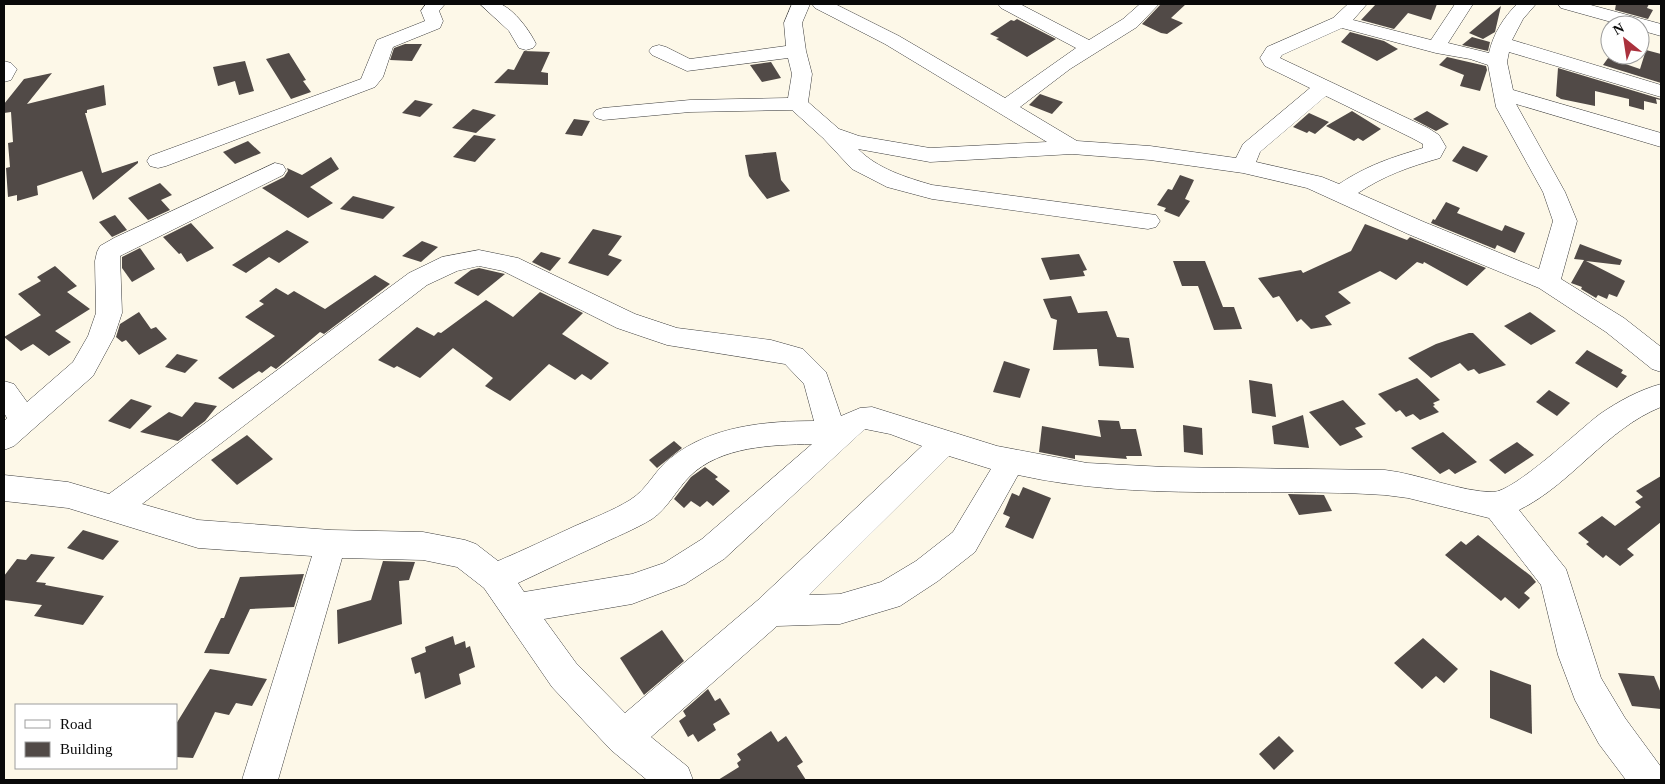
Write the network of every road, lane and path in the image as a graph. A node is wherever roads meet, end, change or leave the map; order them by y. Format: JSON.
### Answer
{"nodes":[{"id":1,"x":436,"y":4,"type":"edge"},
{"id":2,"x":489,"y":4,"type":"edge"},
{"id":3,"x":801,"y":4,"type":"edge"},
{"id":4,"x":821,"y":4,"type":"edge"},
{"id":5,"x":1007,"y":4,"type":"edge"},
{"id":6,"x":1150,"y":4,"type":"edge"},
{"id":7,"x":1358,"y":4,"type":"edge"},
{"id":8,"x":1464,"y":4,"type":"edge"},
{"id":9,"x":1527,"y":4,"type":"edge"},
{"id":10,"x":1567,"y":4,"type":"edge"},
{"id":11,"x":1340,"y":22,"type":"junction"},
{"id":12,"x":1661,"y":30,"type":"edge"},
{"id":13,"x":526,"y":44,"type":"dead end"},
{"id":14,"x":1436,"y":47,"type":"junction"},
{"id":15,"x":1090,"y":48,"type":"junction"},
{"id":16,"x":659,"y":51,"type":"dead end"},
{"id":17,"x":796,"y":51,"type":"junction"},
{"id":18,"x":1499,"y":53,"type":"junction"},
{"id":19,"x":4,"y":67,"type":"edge"},
{"id":20,"x":4,"y":76,"type":"edge"},
{"id":21,"x":1322,"y":88,"type":"junction"},
{"id":22,"x":1661,"y":91,"type":"edge"},
{"id":23,"x":1504,"y":94,"type":"junction"},
{"id":24,"x":797,"y":104,"type":"junction"},
{"id":25,"x":1007,"y":107,"type":"junction"},
{"id":26,"x":603,"y":114,"type":"dead end"},
{"id":27,"x":830,"y":134,"type":"junction"},
{"id":28,"x":1661,"y":140,"type":"edge"},
{"id":29,"x":1072,"y":147,"type":"junction"},
{"id":30,"x":158,"y":161,"type":"dead end"},
{"id":31,"x":1243,"y":166,"type":"junction"},
{"id":32,"x":275,"y":170,"type":"dead end"},
{"id":33,"x":1341,"y":193,"type":"junction"},
{"id":34,"x":1148,"y":221,"type":"dead end"},
{"id":35,"x":1548,"y":282,"type":"junction"},
{"id":36,"x":1661,"y":362,"type":"edge"},
{"id":37,"x":4,"y":392,"type":"edge"},
{"id":38,"x":1661,"y":395,"type":"edge"},
{"id":39,"x":25,"y":421,"type":"junction"},
{"id":40,"x":832,"y":437,"type":"junction"},
{"id":41,"x":4,"y":438,"type":"edge"},
{"id":42,"x":944,"y":443,"type":"junction"},
{"id":43,"x":1010,"y":462,"type":"junction"},
{"id":44,"x":7,"y":494,"type":"edge"},
{"id":45,"x":1498,"y":506,"type":"junction"},
{"id":46,"x":112,"y":509,"type":"junction"},
{"id":47,"x":331,"y":544,"type":"junction"},
{"id":48,"x":495,"y":578,"type":"junction"},
{"id":49,"x":517,"y":608,"type":"junction"},
{"id":50,"x":770,"y":611,"type":"junction"},
{"id":51,"x":624,"y":737,"type":"junction"},
{"id":52,"x":260,"y":780,"type":"edge"},
{"id":53,"x":675,"y":780,"type":"edge"},
{"id":54,"x":1648,"y":780,"type":"edge"}],
"edges":[{"from":1,"to":30,"type":"street"},
{"from":2,"to":13,"type":"street"},
{"from":3,"to":17,"type":"street"},
{"from":4,"to":25,"type":"street"},
{"from":5,"to":15,"type":"street"},
{"from":6,"to":15,"type":"street"},
{"from":7,"to":11,"type":"street"},
{"from":8,"to":14,"type":"street"},
{"from":9,"to":18,"type":"street"},
{"from":10,"to":12,"type":"street"},
{"from":11,"to":14,"type":"street"},
{"from":11,"to":21,"type":"street"},
{"from":14,"to":18,"type":"street"},
{"from":15,"to":25,"type":"street"},
{"from":16,"to":17,"type":"street"},
{"from":17,"to":24,"type":"street"},
{"from":18,"to":22,"type":"street"},
{"from":18,"to":23,"type":"street"},
{"from":19,"to":20,"type":"street"},
{"from":21,"to":31,"type":"street"},
{"from":21,"to":33,"type":"street"},
{"from":23,"to":28,"type":"street"},
{"from":23,"to":35,"type":"street"},
{"from":24,"to":26,"type":"street"},
{"from":24,"to":27,"type":"street"},
{"from":25,"to":29,"type":"street"},
{"from":27,"to":29,"type":"street"},
{"from":27,"to":34,"type":"street"},
{"from":29,"to":31,"type":"street"},
{"from":31,"to":33,"type":"street"},
{"from":32,"to":39,"type":"street"},
{"from":33,"to":35,"type":"street"},
{"from":35,"to":36,"type":"street"},
{"from":37,"to":39,"type":"street"},
{"from":38,"to":45,"type":"street"},
{"from":39,"to":41,"type":"street"},
{"from":40,"to":42,"type":"street"},
{"from":40,"to":46,"type":"street"},
{"from":40,"to":48,"type":"street"},
{"from":40,"to":49,"type":"street"},
{"from":42,"to":43,"type":"street"},
{"from":42,"to":50,"type":"street"},
{"from":43,"to":45,"type":"street"},
{"from":43,"to":50,"type":"street"},
{"from":44,"to":46,"type":"street"},
{"from":45,"to":54,"type":"street"},
{"from":46,"to":47,"type":"street"},
{"from":47,"to":48,"type":"street"},
{"from":47,"to":52,"type":"street"},
{"from":48,"to":49,"type":"street"},
{"from":49,"to":51,"type":"street"},
{"from":50,"to":51,"type":"street"},
{"from":51,"to":53,"type":"street"}]}
